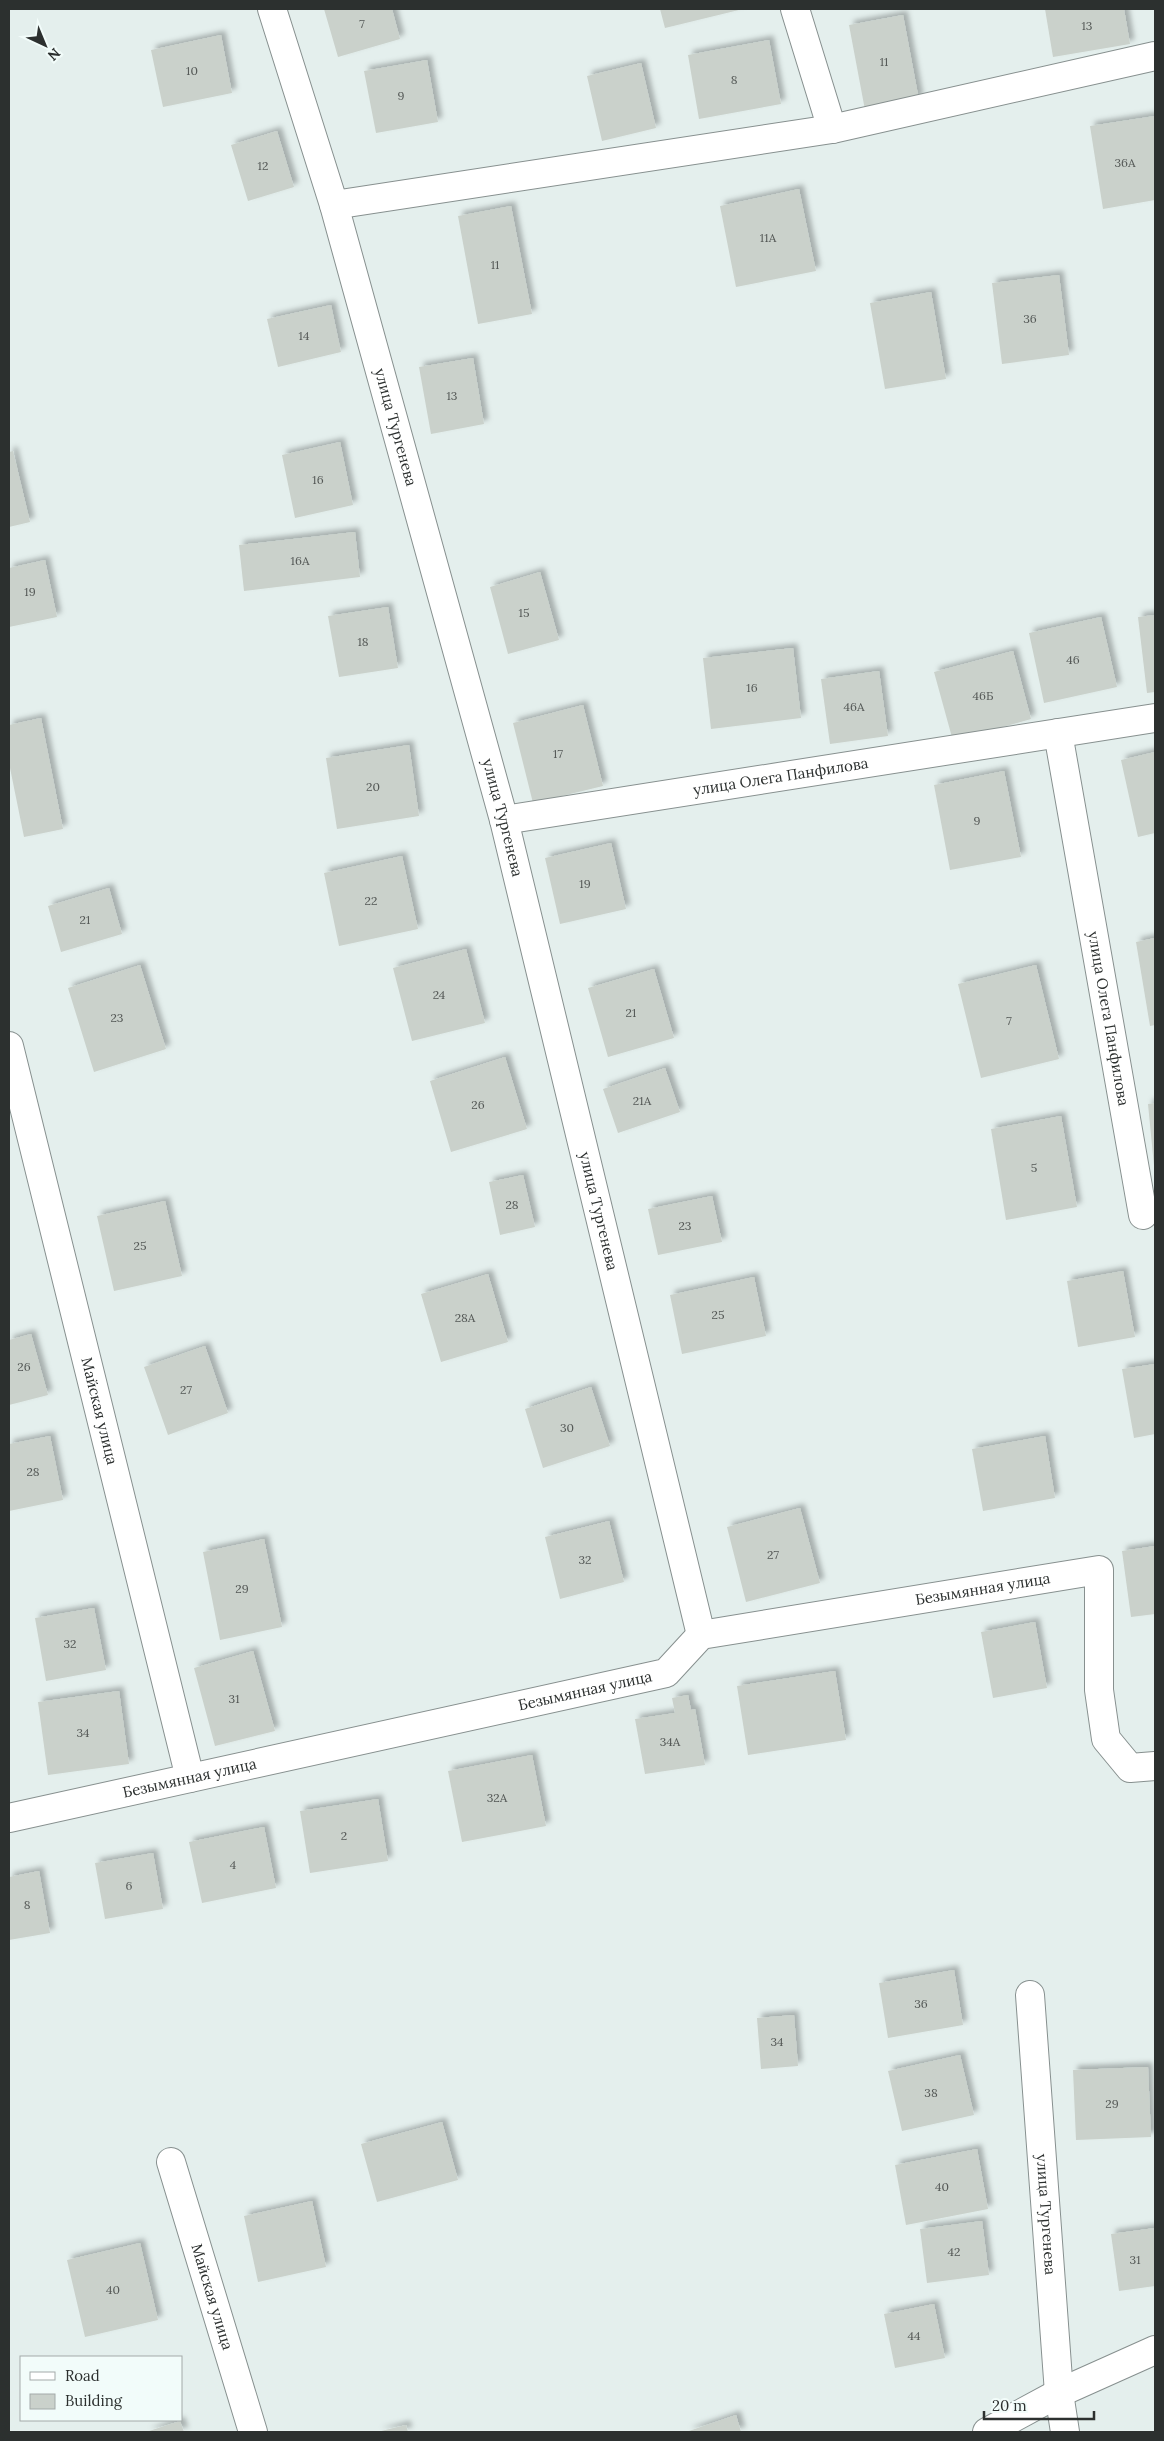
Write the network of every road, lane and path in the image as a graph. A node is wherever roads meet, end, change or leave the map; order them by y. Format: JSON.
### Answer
{"nodes":[{"id":1,"x":272,"y":9,"type":"edge"},
{"id":2,"x":795,"y":9,"type":"edge"},
{"id":3,"x":1155,"y":56,"type":"edge"},
{"id":4,"x":832,"y":129,"type":"junction"},
{"id":5,"x":334,"y":205,"type":"junction"},
{"id":6,"x":1155,"y":718,"type":"edge"},
{"id":7,"x":1058,"y":733,"type":"junction"},
{"id":8,"x":504,"y":820,"type":"junction"},
{"id":9,"x":9,"y":1046,"type":"edge"},
{"id":10,"x":1143,"y":1215,"type":"dead end"},
{"id":11,"x":701,"y":1635,"type":"junction"},
{"id":12,"x":1155,"y":1766,"type":"edge"},
{"id":13,"x":190,"y":1778,"type":"junction"},
{"id":14,"x":9,"y":1818,"type":"edge"},
{"id":15,"x":1030,"y":1995,"type":"dead end"},
{"id":16,"x":171,"y":2162,"type":"dead end"},
{"id":17,"x":1155,"y":2350,"type":"edge"},
{"id":18,"x":1059,"y":2393,"type":"junction"},
{"id":19,"x":253,"y":2432,"type":"edge"},
{"id":20,"x":986,"y":2432,"type":"edge"},
{"id":21,"x":1065,"y":2432,"type":"edge"}],
"edges":[{"from":1,"to":5,"type":"street","name":"улица Тургенева"},
{"from":2,"to":4,"type":"street"},
{"from":3,"to":4,"type":"street"},
{"from":4,"to":5,"type":"street"},
{"from":5,"to":8,"type":"street","name":"улица Тургенева"},
{"from":6,"to":7,"type":"street","name":"улица Олега Панфилова"},
{"from":7,"to":8,"type":"street","name":"улица Олега Панфилова"},
{"from":7,"to":10,"type":"street","name":"улица Олега Панфилова"},
{"from":8,"to":11,"type":"street","name":"улица Тургенева"},
{"from":9,"to":13,"type":"street","name":"Майская улица"},
{"from":11,"to":12,"type":"street","name":"Безымянная улица"},
{"from":11,"to":13,"type":"street","name":"Безымянная улица"},
{"from":13,"to":14,"type":"street","name":"Безымянная улица"},
{"from":15,"to":18,"type":"street","name":"улица Тургенева"},
{"from":16,"to":19,"type":"street","name":"Майская улица"},
{"from":17,"to":18,"type":"street"},
{"from":18,"to":20,"type":"street"},
{"from":18,"to":21,"type":"street","name":"улица Тургенева"}]}
